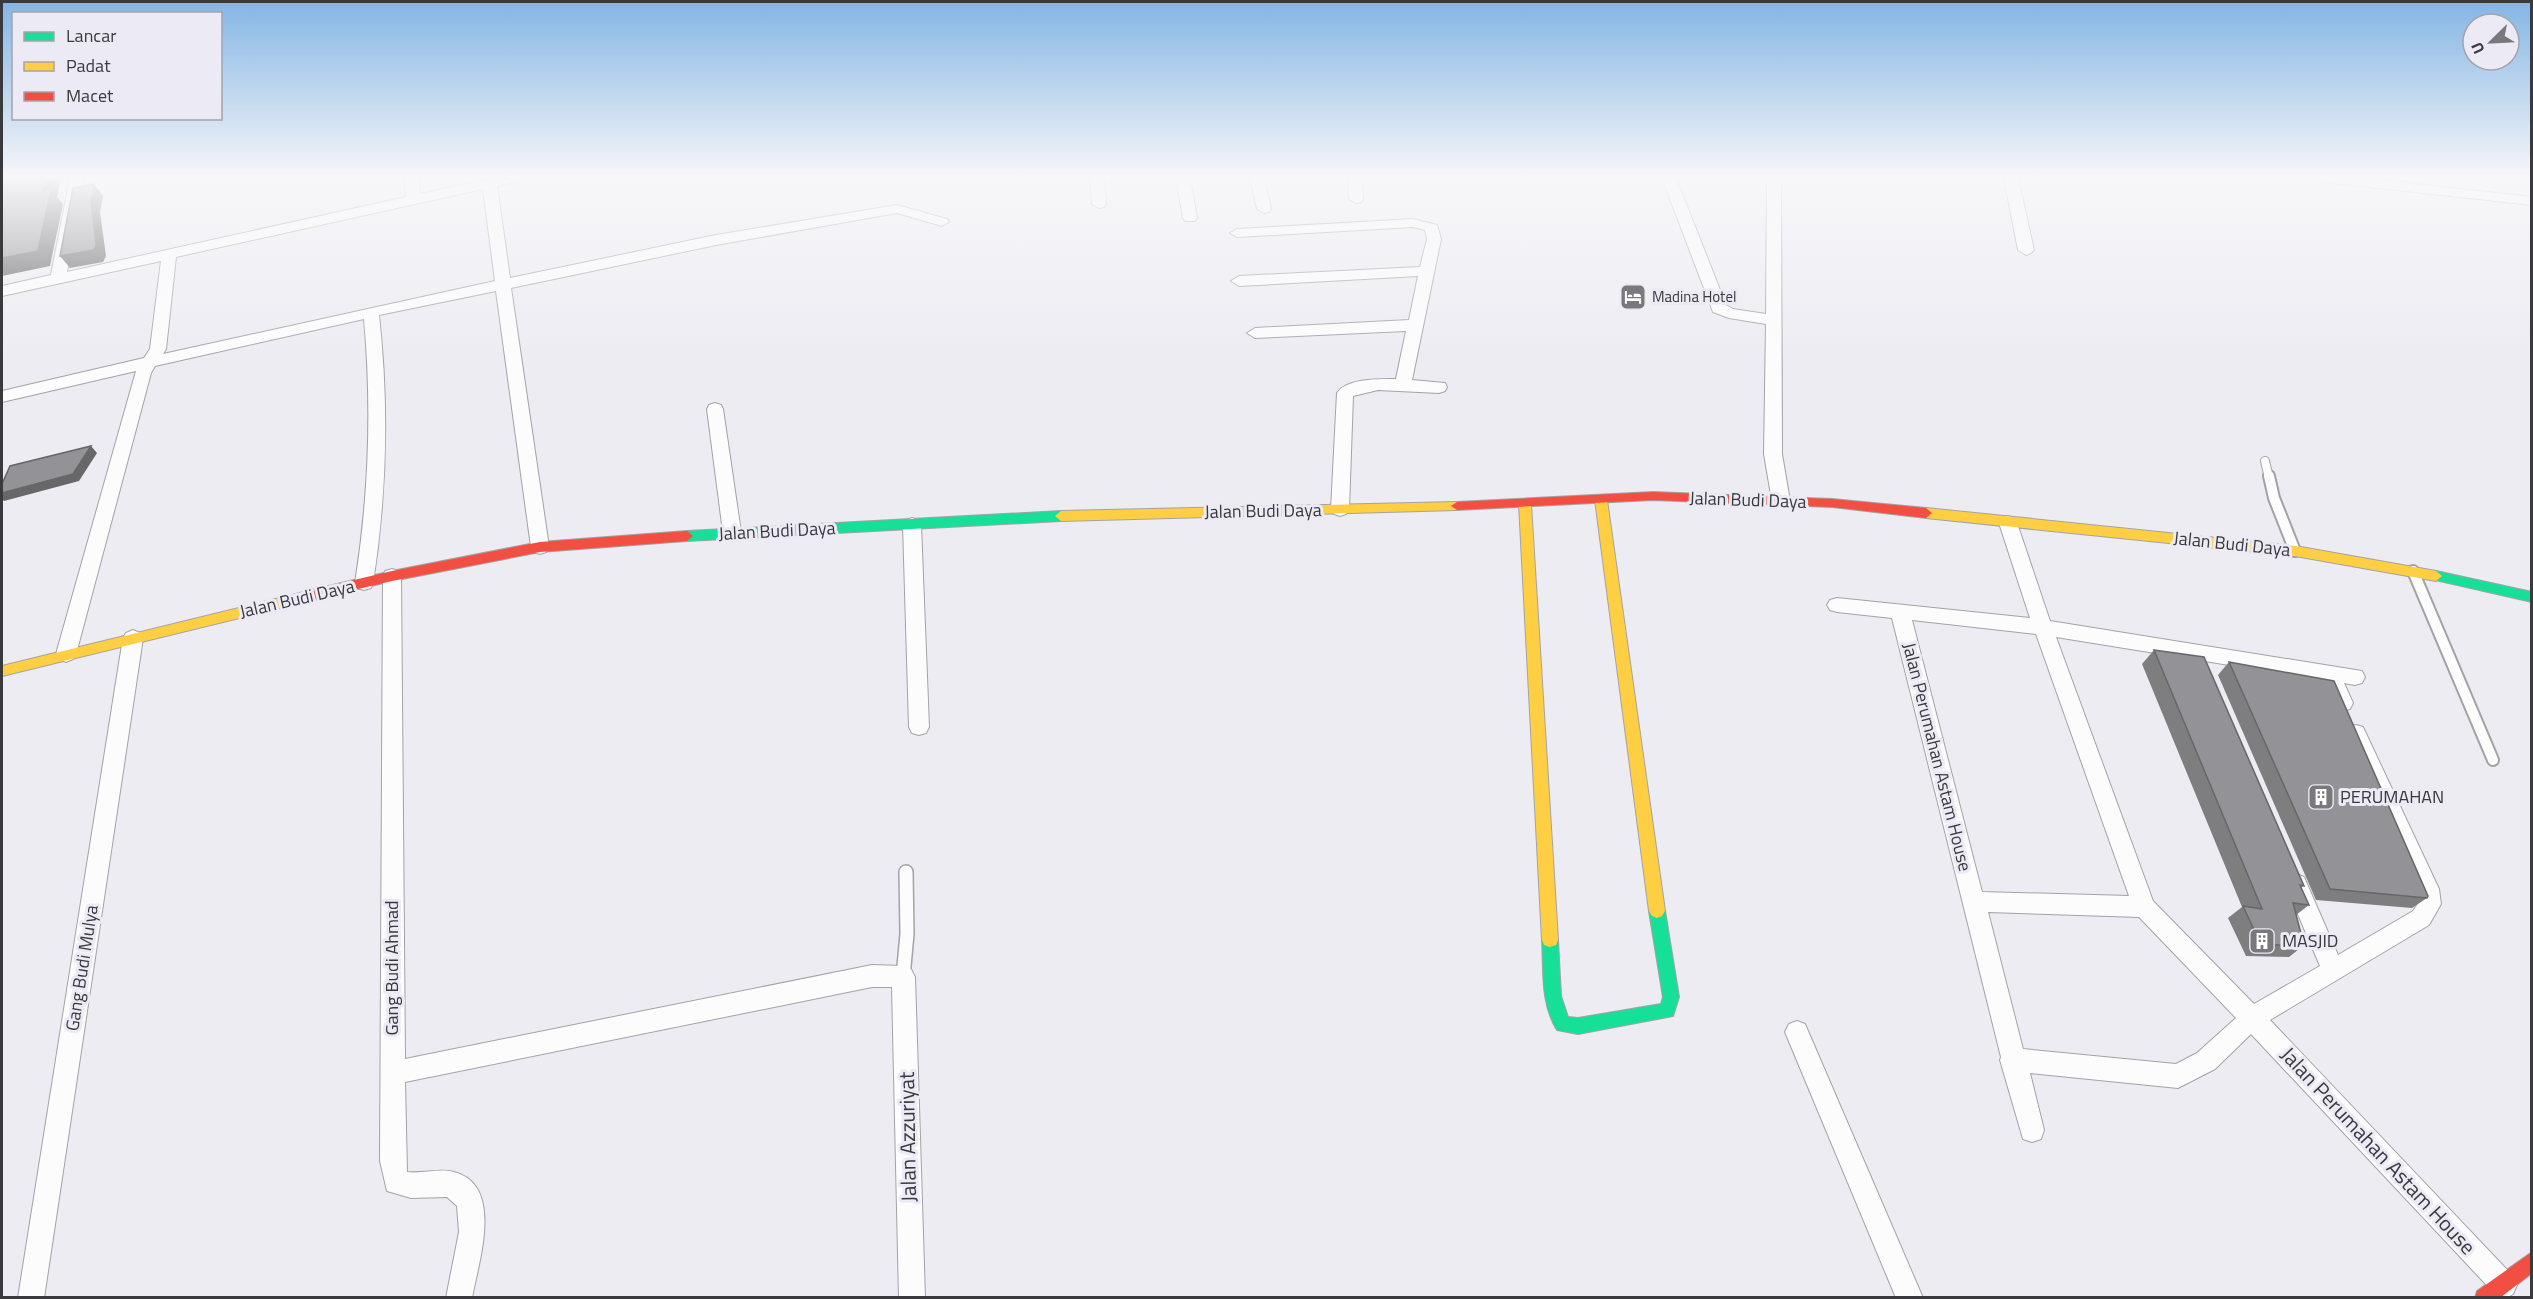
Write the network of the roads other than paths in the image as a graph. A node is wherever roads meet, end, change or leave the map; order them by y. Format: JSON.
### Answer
{"nodes":[{"id":1,"x":66,"y":239,"type":"edge"},
{"id":2,"x":239,"y":239,"type":"edge"},
{"id":3,"x":498,"y":239,"type":"edge"},
{"id":4,"x":737,"y":239,"type":"edge"},
{"id":5,"x":1433,"y":239,"type":"edge"},
{"id":6,"x":1692,"y":239,"type":"edge"},
{"id":7,"x":1774,"y":239,"type":"edge"},
{"id":8,"x":2023,"y":239,"type":"edge"},
{"id":9,"x":2025,"y":250,"type":"dead end"},
{"id":10,"x":170,"y":254,"type":"junction"},
{"id":11,"x":1427,"y":271,"type":"junction"},
{"id":12,"x":58,"y":279,"type":"junction"},
{"id":13,"x":1239,"y":281,"type":"dead end"},
{"id":14,"x":505,"y":284,"type":"junction"},
{"id":15,"x":2,"y":291,"type":"edge"},
{"id":16,"x":371,"y":312,"type":"junction"},
{"id":17,"x":1774,"y":320,"type":"junction"},
{"id":18,"x":1415,"y":325,"type":"junction"},
{"id":19,"x":1255,"y":333,"type":"dead end"},
{"id":20,"x":150,"y":360,"type":"junction"},
{"id":21,"x":1403,"y":384,"type":"junction"},
{"id":22,"x":1439,"y":387,"type":"dead end"},
{"id":23,"x":2,"y":396,"type":"edge"},
{"id":24,"x":715,"y":409,"type":"dead end"},
{"id":25,"x":2265,"y":461,"type":"dead end"},
{"id":26,"x":1601,"y":500,"type":"junction"},
{"id":27,"x":1781,"y":501,"type":"junction"},
{"id":28,"x":1525,"y":504,"type":"junction"},
{"id":29,"x":1340,"y":509,"type":"junction"},
{"id":30,"x":2008,"y":523,"type":"junction"},
{"id":31,"x":912,"y":525,"type":"junction"},
{"id":32,"x":732,"y":532,"type":"junction"},
{"id":33,"x":540,"y":547,"type":"junction"},
{"id":34,"x":2295,"y":551,"type":"junction"},
{"id":35,"x":2413,"y":571,"type":"junction"},
{"id":36,"x":392,"y":576,"type":"junction"},
{"id":37,"x":364,"y":583,"type":"junction"},
{"id":38,"x":2532,"y":597,"type":"edge"},
{"id":39,"x":1837,"y":605,"type":"dead end"},
{"id":40,"x":1900,"y":612,"type":"junction"},
{"id":41,"x":2043,"y":627,"type":"junction"},
{"id":42,"x":133,"y":638,"type":"junction"},
{"id":43,"x":2196,"y":651,"type":"junction"},
{"id":44,"x":66,"y":654,"type":"junction"},
{"id":45,"x":2,"y":671,"type":"edge"},
{"id":46,"x":2329,"y":673,"type":"junction"},
{"id":47,"x":2205,"y":674,"type":"edge"},
{"id":48,"x":2355,"y":677,"type":"dead end"},
{"id":49,"x":919,"y":727,"type":"dead end"},
{"id":50,"x":2493,"y":759,"type":"dead end"},
{"id":51,"x":2285,"y":860,"type":"edge"},
{"id":52,"x":906,"y":872,"type":"dead end"},
{"id":53,"x":1974,"y":902,"type":"junction"},
{"id":54,"x":2144,"y":908,"type":"junction"},
{"id":55,"x":2333,"y":970,"type":"junction"},
{"id":56,"x":903,"y":977,"type":"junction"},
{"id":57,"x":2252,"y":1018,"type":"junction"},
{"id":58,"x":1797,"y":1032,"type":"dead end"},
{"id":59,"x":2012,"y":1060,"type":"junction"},
{"id":60,"x":393,"y":1073,"type":"junction"},
{"id":61,"x":2032,"y":1130,"type":"dead end"},
{"id":62,"x":2532,"y":1260,"type":"edge"},
{"id":63,"x":2500,"y":1293,"type":"edge"},
{"id":64,"x":31,"y":1298,"type":"edge"},
{"id":65,"x":459,"y":1298,"type":"edge"},
{"id":66,"x":912,"y":1298,"type":"edge"},
{"id":67,"x":1910,"y":1298,"type":"edge"}],
"edges":[{"from":1,"to":12,"type":"street"},
{"from":2,"to":10,"type":"street"},
{"from":3,"to":14,"type":"street"},
{"from":4,"to":14,"type":"street"},
{"from":5,"to":11,"type":"street"},
{"from":6,"to":17,"type":"street"},
{"from":7,"to":17,"type":"street"},
{"from":8,"to":9,"type":"street"},
{"from":10,"to":12,"type":"street"},
{"from":10,"to":20,"type":"street"},
{"from":11,"to":13,"type":"street"},
{"from":11,"to":18,"type":"street"},
{"from":12,"to":15,"type":"street"},
{"from":14,"to":16,"type":"street"},
{"from":14,"to":33,"type":"street"},
{"from":16,"to":20,"type":"street"},
{"from":16,"to":37,"type":"street"},
{"from":17,"to":27,"type":"street"},
{"from":18,"to":19,"type":"street"},
{"from":18,"to":21,"type":"street"},
{"from":20,"to":23,"type":"street"},
{"from":20,"to":44,"type":"street"},
{"from":21,"to":22,"type":"street"},
{"from":21,"to":29,"type":"street"},
{"from":24,"to":32,"type":"street"},
{"from":25,"to":34,"type":"lane"},
{"from":26,"to":27,"type":"main road","name":"Jalan Budi Daya"},
{"from":26,"to":28,"type":"main road","name":"Jalan Budi Daya"},
{"from":26,"to":28,"type":"main road"},
{"from":27,"to":30,"type":"main road","name":"Jalan Budi Daya"},
{"from":28,"to":29,"type":"main road","name":"Jalan Budi Daya"},
{"from":29,"to":31,"type":"main road","name":"Jalan Budi Daya"},
{"from":30,"to":34,"type":"main road","name":"Jalan Budi Daya"},
{"from":30,"to":41,"type":"street","name":"Jalan Perumahan Astam House"},
{"from":31,"to":32,"type":"main road","name":"Jalan Budi Daya"},
{"from":31,"to":49,"type":"street"},
{"from":32,"to":33,"type":"main road","name":"Jalan Budi Daya"},
{"from":33,"to":36,"type":"main road","name":"Jalan Budi Daya"},
{"from":34,"to":35,"type":"main road","name":"Jalan Budi Daya"},
{"from":35,"to":38,"type":"main road","name":"Jalan Budi Daya"},
{"from":35,"to":50,"type":"lane"},
{"from":36,"to":37,"type":"main road","name":"Jalan Budi Daya"},
{"from":36,"to":60,"type":"street","name":"Gang Budi Ahmad"},
{"from":37,"to":42,"type":"main road","name":"Jalan Budi Daya"},
{"from":39,"to":40,"type":"street","name":"Jalan Perumahan Astam House"},
{"from":40,"to":41,"type":"street","name":"Jalan Perumahan Astam House"},
{"from":40,"to":53,"type":"street","name":"Jalan Perumahan Astam House"},
{"from":41,"to":43,"type":"street","name":"Jalan Perumahan Astam House"},
{"from":41,"to":54,"type":"street","name":"Jalan Perumahan Astam House"},
{"from":42,"to":44,"type":"main road","name":"Jalan Budi Daya"},
{"from":42,"to":64,"type":"street","name":"Gang Budi Mulya"},
{"from":43,"to":46,"type":"street","name":"Jalan Perumahan Astam House"},
{"from":43,"to":47,"type":"street"},
{"from":44,"to":45,"type":"main road","name":"Jalan Budi Daya"},
{"from":46,"to":48,"type":"street","name":"Jalan Perumahan Astam House"},
{"from":46,"to":55,"type":"street"},
{"from":51,"to":55,"type":"street"},
{"from":52,"to":56,"type":"lane"},
{"from":53,"to":54,"type":"street"},
{"from":53,"to":59,"type":"street","name":"Jalan Perumahan Astam House"},
{"from":54,"to":57,"type":"street","name":"Jalan Perumahan Astam House"},
{"from":55,"to":57,"type":"street"},
{"from":56,"to":60,"type":"street"},
{"from":56,"to":66,"type":"street","name":"Jalan Azzuriyat"},
{"from":57,"to":59,"type":"street"},
{"from":57,"to":63,"type":"street","name":"Jalan Perumahan Astam House"},
{"from":58,"to":67,"type":"street"},
{"from":59,"to":61,"type":"street","name":"Jalan Perumahan Astam House"},
{"from":60,"to":65,"type":"street","name":"Gang Budi Ahmad"},
{"from":62,"to":63,"type":"main road"}]}
